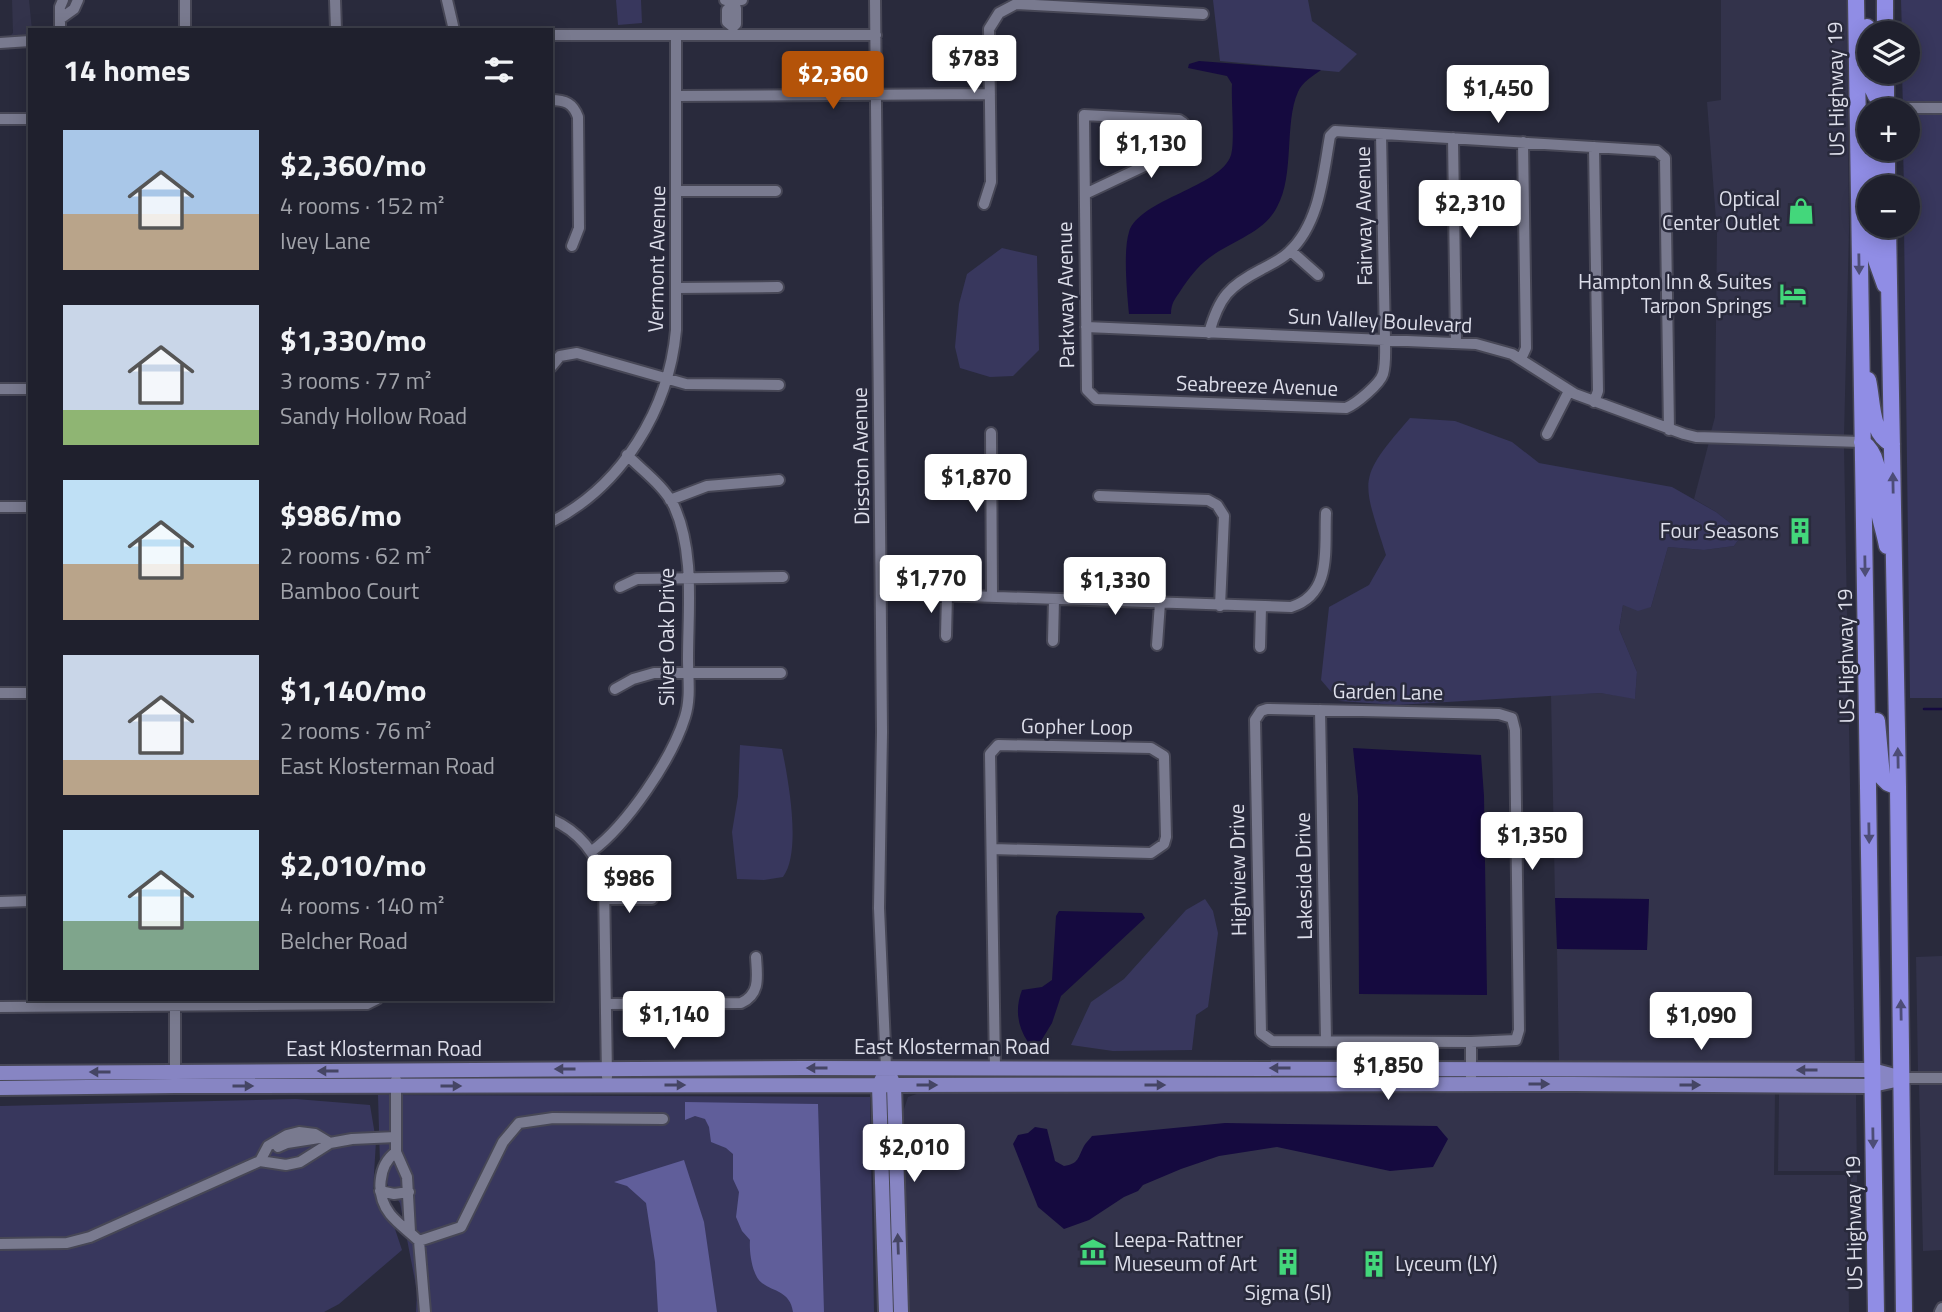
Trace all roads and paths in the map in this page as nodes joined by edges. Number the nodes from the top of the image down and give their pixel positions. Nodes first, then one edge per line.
1 (63, 0) edge
2 (78, 0) edge
3 (184, 0) edge
4 (335, 0) edge
5 (447, 0) edge
6 (875, 0) edge
7 (1856, 0) edge
8 (1863, 0) edge
9 (1885, 0) edge
10 (732, 2) edge
11 (1040, 2) edge
12 (1156, 5) edge
13 (1203, 14) dead end
14 (1885, 21) edge
15 (60, 25) edge
16 (185, 28) edge
17 (336, 28) edge
18 (454, 28) edge
19 (733, 31) junction
20 (553, 35) edge
21 (676, 35) junction
22 (876, 35) junction
23 (28, 41) edge
24 (0, 43) edge
25 (990, 94) junction
26 (876, 95) junction
27 (677, 96) junction
28 (1861, 98) edge
29 (1876, 98) edge
30 (553, 100) edge
31 (1920, 108) edge
32 (1942, 108) edge
33 (0, 119) edge
34 (28, 119) edge
35 (1381, 134) junction
36 (1453, 138) junction
37 (1523, 142) junction
38 (1594, 147) junction
39 (1863, 161) edge
40 (677, 191) junction
41 (776, 191) dead end
42 (1085, 194) junction
43 (984, 204) dead end
44 (1875, 238) edge
45 (1888, 238) edge
46 (572, 246) dead end
47 (1290, 251) junction
48 (1318, 275) dead end
49 (677, 288) junction
50 (778, 288) dead end
51 (1890, 301) junction
52 (1086, 327) junction
53 (1209, 333) junction
54 (1385, 340) junction
55 (1456, 343) junction
56 (1861, 350) junction
57 (1521, 359) junction
58 (553, 365) edge
59 (666, 380) junction
60 (779, 385) dead end
61 (0, 389) edge
62 (28, 389) edge
63 (1087, 390) joint
64 (1569, 391) junction
65 (1594, 402) junction
66 (1669, 430) junction
67 (991, 433) dead end
68 (1548, 434) dead end
69 (1862, 442) junction
70 (1892, 444) junction
71 (627, 455) junction
72 (779, 480) dead end
73 (1099, 496) dead end
74 (670, 500) junction
75 (0, 507) edge
76 (28, 507) edge
77 (1326, 513) dead end
78 (553, 521) edge
79 (1894, 575) junction
80 (783, 577) dead end
81 (688, 578) junction
82 (620, 587) dead end
83 (881, 593) junction
84 (947, 594) junction
85 (992, 595) junction
86 (1054, 599) junction
87 (1160, 603) junction
88 (1220, 606) junction
89 (1261, 607) junction
90 (946, 636) dead end
91 (1053, 641) dead end
92 (1157, 645) dead end
93 (1260, 647) dead end
94 (1868, 667) junction
95 (688, 673) junction
96 (781, 673) dead end
97 (615, 689) dead end
98 (0, 693) edge
99 (28, 693) edge
100 (1264, 710) joint
101 (1320, 710) junction
102 (1898, 787) junction
103 (553, 820) edge
104 (992, 849) junction
105 (592, 851) junction
106 (606, 899) junction
107 (652, 900) dead end
108 (28, 901) edge
109 (0, 902) edge
110 (756, 957) dead end
111 (277, 1002) edge
112 (372, 1002) edge
113 (175, 1003) edge
114 (607, 1004) junction
115 (0, 1007) edge
116 (1326, 1041) junction
117 (1471, 1042) junction
118 (886, 1068) junction
119 (995, 1068) junction
120 (1471, 1068) junction
121 (607, 1069) junction
122 (0, 1073) edge
123 (175, 1078) junction
124 (1872, 1078) junction
125 (1902, 1078) junction
126 (1942, 1078) edge
127 (396, 1079) junction
128 (1471, 1084) junction
129 (607, 1085) junction
130 (887, 1085) junction
131 (0, 1088) edge
132 (663, 1119) dead end
133 (396, 1137) junction
134 (287, 1139) junction
135 (324, 1140) junction
136 (396, 1152) junction
137 (263, 1157) junction
138 (294, 1163) junction
139 (380, 1191) junction
140 (409, 1192) junction
141 (410, 1232) junction
142 (419, 1241) junction
143 (0, 1244) edge
144 (425, 1312) edge
145 (886, 1312) edge
146 (901, 1312) edge
147 (1876, 1312) edge
148 (1904, 1312) edge

1 - 15 street
2 - 15 street
3 - 16 street
4 - 17 street
5 - 18 street
6 - 22 street, Disston Avenue
7 - 28 highway, US Highway 19
8 - 29 highway
9 - 14 highway
10 - 19 street
11 - 12 street
11 - 25 street
12 - 13 street
19 - 21 street
19 - 22 street
20 - 21 street
21 - 27 street, Vermont Avenue
22 - 26 street, Disston Avenue
23 - 24 street
25 - 26 street
25 - 43 street
26 - 27 street
26 - 83 street, Disston Avenue
27 - 40 street, Vermont Avenue
30 - 46 street
31 - 32 street
33 - 34 street
35 - 36 street
35 - 47 street
35 - 54 street, Fairway Avenue
36 - 37 street
36 - 55 street
37 - 38 street
37 - 57 street
38 - 65 street
38 - 66 street
39 -> 56 highway, US Highway 19
40 - 41 street
40 - 49 street, Vermont Avenue
42 - 42 street, Parkway Avenue
42 - 52 street, Parkway Avenue
44 - 51 highway
45 - 51 highway
47 - 48 street
47 - 53 street
49 - 50 street
49 - 59 street, Vermont Avenue
51 - 70 highway
52 - 53 street, Sun Valley Boulevard
52 - 63 street, Parkway Avenue
53 - 54 street, Sun Valley Boulevard
54 - 55 street, Sun Valley Boulevard
54 - 63 street, Seabreeze Avenue
55 - 57 street, Sun Valley Boulevard
56 - 69 highway, US Highway 19
56 - 70 highway
57 - 64 street, Sun Valley Boulevard
58 - 59 street
59 - 60 street
59 - 71 street, Vermont Avenue
61 - 62 street
64 - 65 street, Sun Valley Boulevard
64 - 68 street
65 - 66 street, Sun Valley Boulevard
66 - 69 street, Sun Valley Boulevard
67 - 85 street
69 - 79 highway
69 -> 94 highway, US Highway 19
79 -> 70 highway
71 - 74 street, Silver Oak Drive
71 - 78 street, Vermont Avenue
72 - 74 street
73 - 88 street
74 - 81 street, Silver Oak Drive
75 - 76 street
77 - 89 street
102 -> 79 highway
80 - 81 street
81 - 82 street
81 - 95 street, Silver Oak Drive
83 - 84 street
83 - 118 street, Disston Avenue
84 - 85 street
84 - 90 street
85 - 86 street
86 - 87 street
86 - 91 street
87 - 88 street
87 - 92 street
88 - 89 street
89 - 93 street
94 - 102 highway
94 -> 124 highway, US Highway 19
95 - 96 street
95 - 97 street
95 - 105 street, Silver Oak Drive
98 - 99 street
100 - 101 street, Garden Lane
100 - 116 street, Highview Drive
101 - 116 street, Lakeside Drive
101 - 117 street, Garden Lane
125 -> 102 highway
103 - 105 street
104 - 104 street, Gopher Loop
104 - 119 street, Gopher Loop
105 - 106 street
106 - 107 street
106 - 114 street
108 - 109 street
110 - 114 street
111 - 112 street
111 - 113 street
113 - 115 street
113 - 123 street
114 - 121 street
116 - 117 street
117 - 120 street
118 - 119 main road, East Klosterman Road
118 -> 121 main road, East Klosterman Road
118 - 130 main road
120 -> 119 main road, East Klosterman Road
124 -> 120 main road, East Klosterman Road
120 - 128 street
121 -> 127 main road, East Klosterman Road
121 - 129 street
123 -> 122 main road, East Klosterman Road
123 - 127 main road, East Klosterman Road
123 - 131 main road, East Klosterman Road
124 - 125 main road, East Klosterman Road
128 -> 124 main road, East Klosterman Road
124 -> 147 highway, US Highway 19
125 - 126 street, East Klosterman Road
125 - 148 highway
127 -> 129 main road, East Klosterman Road
127 - 133 street
130 -> 128 main road, East Klosterman Road
129 -> 130 main road, East Klosterman Road
130 - 145 main road
146 -> 130 main road
132 - 142 street
133 - 135 street
133 - 136 street
134 - 135 street
134 - 137 street
134 - 138 street
135 - 138 street
136 - 139 street
136 - 140 street
137 - 138 street
137 - 143 street
139 - 140 street
139 - 141 street
140 - 141 street
141 - 142 street
142 - 144 street

